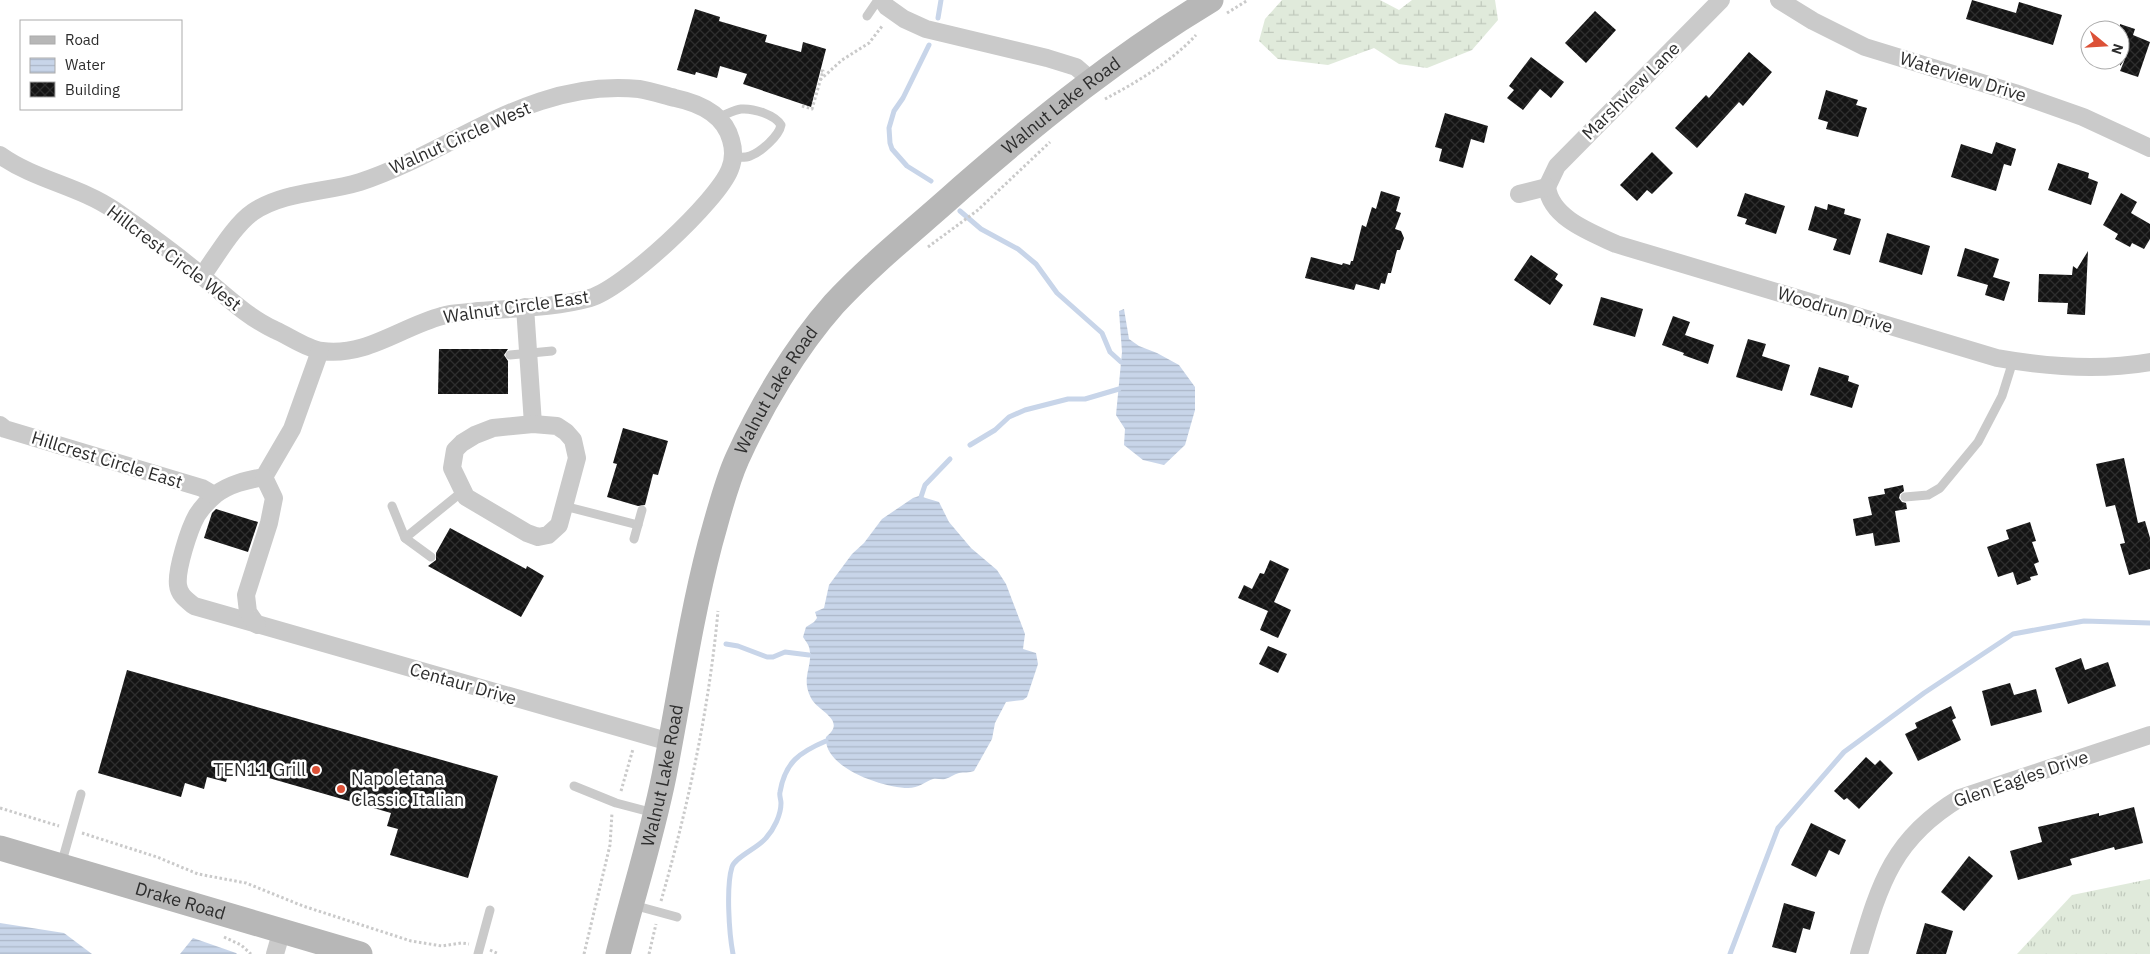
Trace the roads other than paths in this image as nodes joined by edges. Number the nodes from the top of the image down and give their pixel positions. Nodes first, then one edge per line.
1 (1721, 0) edge
2 (1779, 0) edge
3 (884, 3) edge
4 (1218, 7) edge
5 (867, 16) dead end
6 (1097, 90) junction
7 (718, 117) junction
8 (2150, 148) edge
9 (0, 155) edge
10 (732, 165) junction
11 (1547, 187) junction
12 (1520, 194) dead end
13 (202, 276) junction
14 (525, 307) junction
15 (320, 351) junction
16 (552, 351) dead end
17 (528, 353) junction
18 (510, 355) dead end
19 (2014, 361) junction
20 (2150, 362) edge
21 (533, 424) junction
22 (0, 425) edge
23 (264, 476) junction
24 (463, 491) junction
25 (214, 495) junction
26 (1906, 497) dead end
27 (392, 506) dead end
28 (564, 506) junction
29 (642, 510) dead end
30 (638, 525) junction
31 (406, 538) junction
32 (634, 539) dead end
33 (431, 557) dead end
34 (257, 625) junction
35 (2150, 735) edge
36 (670, 742) junction
37 (574, 786) dead end
38 (81, 794) dead end
39 (656, 813) junction
40 (0, 848) edge
41 (60, 865) junction
42 (631, 904) junction
43 (490, 910) dead end
44 (677, 917) dead end
45 (282, 930) junction
46 (479, 951) edge
47 (275, 954) edge
48 (360, 954) edge
49 (618, 954) edge
50 (1859, 954) edge

1 - 11 street, Marshview Lane
2 - 8 street, Waterview Drive
3 - 5 lane
3 - 6 street
4 - 6 street, Walnut Lake Road
6 - 36 street, Walnut Lake Road
7 - 10 street, Walnut Circle West
7 - 10 lane
7 - 13 street, Walnut Circle West
9 - 13 street, Hillcrest Circle West
10 - 14 street, Walnut Circle East
11 - 12 street
11 - 19 street, Woodrun Drive
13 - 15 street, Hillcrest Circle West
14 - 15 street, Walnut Circle East
14 - 17 street
15 - 23 street
16 - 17 lane
17 - 18 lane
17 - 21 street
19 - 20 street, Woodrun Drive
19 - 26 lane
21 - 24 street
21 - 28 street
22 - 25 street, Hillcrest Circle East
23 - 25 street
23 - 34 street
24 - 28 street
24 - 31 lane
25 - 34 street, Centaur Drive
27 - 31 lane
28 - 30 lane
29 - 30 lane
30 - 32 lane
31 - 33 lane
34 - 36 street, Centaur Drive
35 - 50 street, Glen Eagles Drive
36 - 39 street, Walnut Lake Road
37 - 39 lane
38 - 41 lane
39 - 42 street, Walnut Lake Road
40 - 41 street, Drake Road
41 - 45 street, Drake Road
42 - 44 lane
42 - 49 street, Walnut Lake Road
43 - 46 lane
45 - 47 street
45 - 48 street, Drake Road

